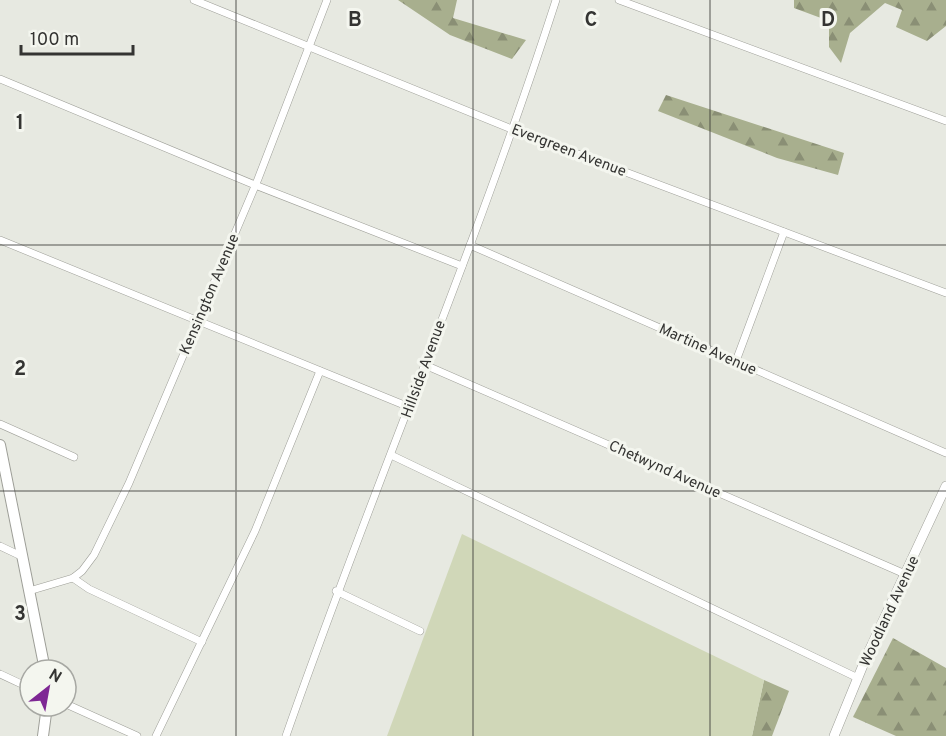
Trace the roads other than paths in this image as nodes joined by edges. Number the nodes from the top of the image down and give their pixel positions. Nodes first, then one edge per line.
1 (194, 0) edge
2 (327, 0) edge
3 (556, 0) edge
4 (619, 0) edge
5 (309, 46) junction
6 (0, 79) edge
7 (946, 121) edge
8 (514, 129) junction
9 (255, 185) junction
10 (784, 232) junction
11 (0, 240) edge
12 (470, 245) junction
13 (462, 266) junction
14 (946, 293) edge
15 (197, 322) junction
16 (736, 361) junction
17 (425, 365) junction
18 (320, 371) junction
19 (409, 407) junction
20 (0, 424) edge
21 (0, 445) edge
22 (946, 453) edge
23 (392, 455) junction
24 (74, 457) dead end
25 (946, 486) edge
26 (0, 546) edge
27 (21, 556) junction
28 (905, 574) junction
29 (73, 578) junction
30 (29, 591) junction
31 (336, 591) junction
32 (420, 631) dead end
33 (202, 642) junction
34 (43, 658) edge
35 (0, 674) edge
36 (858, 678) junction
37 (18, 682) edge
38 (78, 710) edge
39 (45, 718) edge
40 (43, 736) edge
41 (137, 736) edge
42 (156, 736) edge
43 (285, 736) edge
44 (834, 736) edge

1 - 5 street, Evergreen Avenue
2 - 5 street, Kensington Avenue
3 - 8 street, Hillside Avenue
4 - 7 street
5 - 8 street, Evergreen Avenue
5 - 9 street, Kensington Avenue
6 - 9 street
8 - 10 street, Evergreen Avenue
8 - 12 street, Hillside Avenue
9 - 13 street
9 - 15 street, Kensington Avenue
10 - 14 street, Evergreen Avenue
10 - 16 street
11 - 15 street
12 - 13 street, Hillside Avenue
12 - 16 street, Martine Avenue
13 - 17 street, Hillside Avenue
15 - 18 street
15 - 29 street, Kensington Avenue
16 - 22 street, Martine Avenue
17 - 19 street, Hillside Avenue
17 - 28 street, Chetwynd Avenue
18 - 19 street
18 - 33 street
19 - 23 street, Hillside Avenue
20 - 24 street
21 - 27 main road
23 - 31 street, Hillside Avenue
23 - 36 street
25 - 28 street, Woodland Avenue
26 - 27 street
27 - 30 main road
28 - 36 street, Woodland Avenue
29 - 30 street
29 - 33 street
30 - 34 main road
31 - 32 street
31 - 43 street, Hillside Avenue
33 - 42 street
35 - 37 street
36 - 44 street, Woodland Avenue
38 - 41 street
39 - 40 main road

